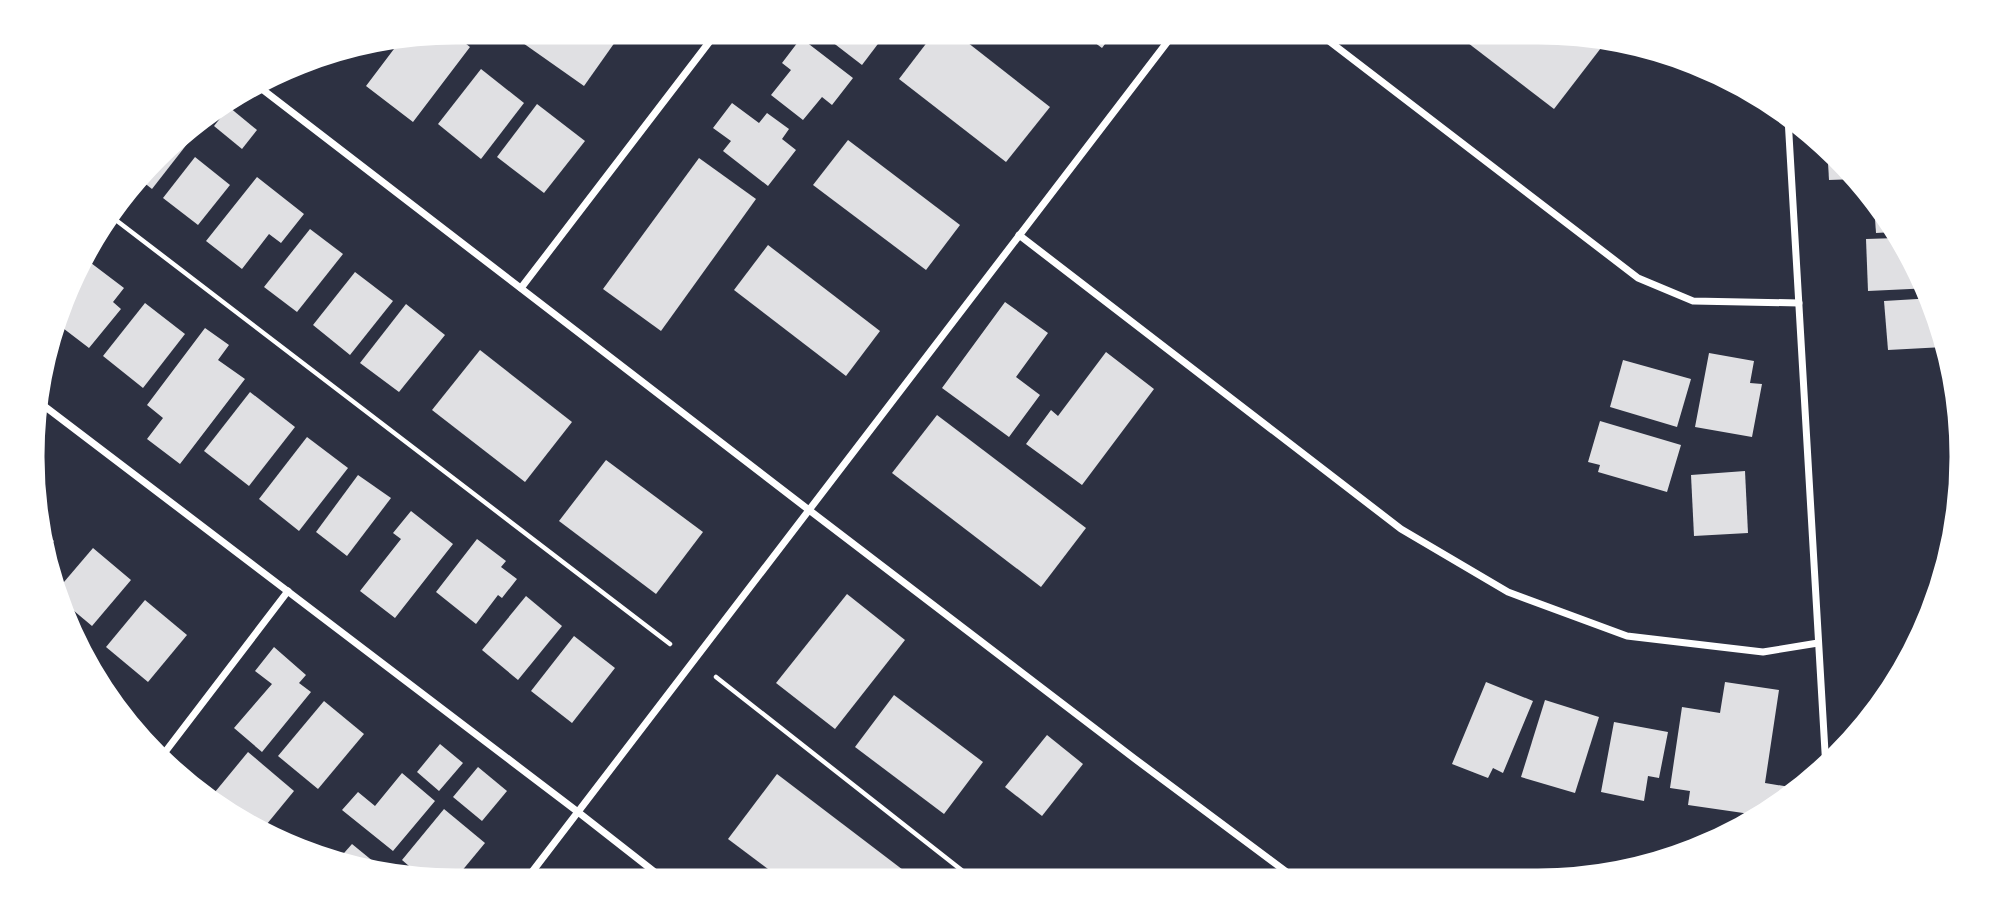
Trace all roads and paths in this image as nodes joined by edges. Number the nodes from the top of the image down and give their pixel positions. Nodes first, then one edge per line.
1 (711, 40) edge
2 (1169, 40) edge
3 (1328, 40) edge
4 (261, 89) edge
5 (1788, 124) edge
6 (114, 219) edge
7 (1019, 235) junction
8 (521, 288) junction
9 (1799, 303) junction
10 (44, 406) edge
11 (809, 510) junction
12 (288, 591) junction
13 (1818, 643) junction
14 (674, 646) dead end
15 (714, 675) dead end
16 (164, 753) edge
17 (1825, 757) edge
18 (578, 812) junction
19 (532, 873) edge
20 (656, 873) edge
21 (965, 873) edge
22 (1288, 873) edge

1 - 8 street
2 - 7 street
3 - 9 street
4 - 8 street
5 - 9 street
6 - 14 path
7 - 11 street
7 - 13 street
8 - 11 street
9 - 13 street
10 - 12 street
11 - 18 street
11 - 22 street
12 - 16 street
12 - 18 street
13 - 17 street
15 - 21 path
18 - 19 street
18 - 20 street

